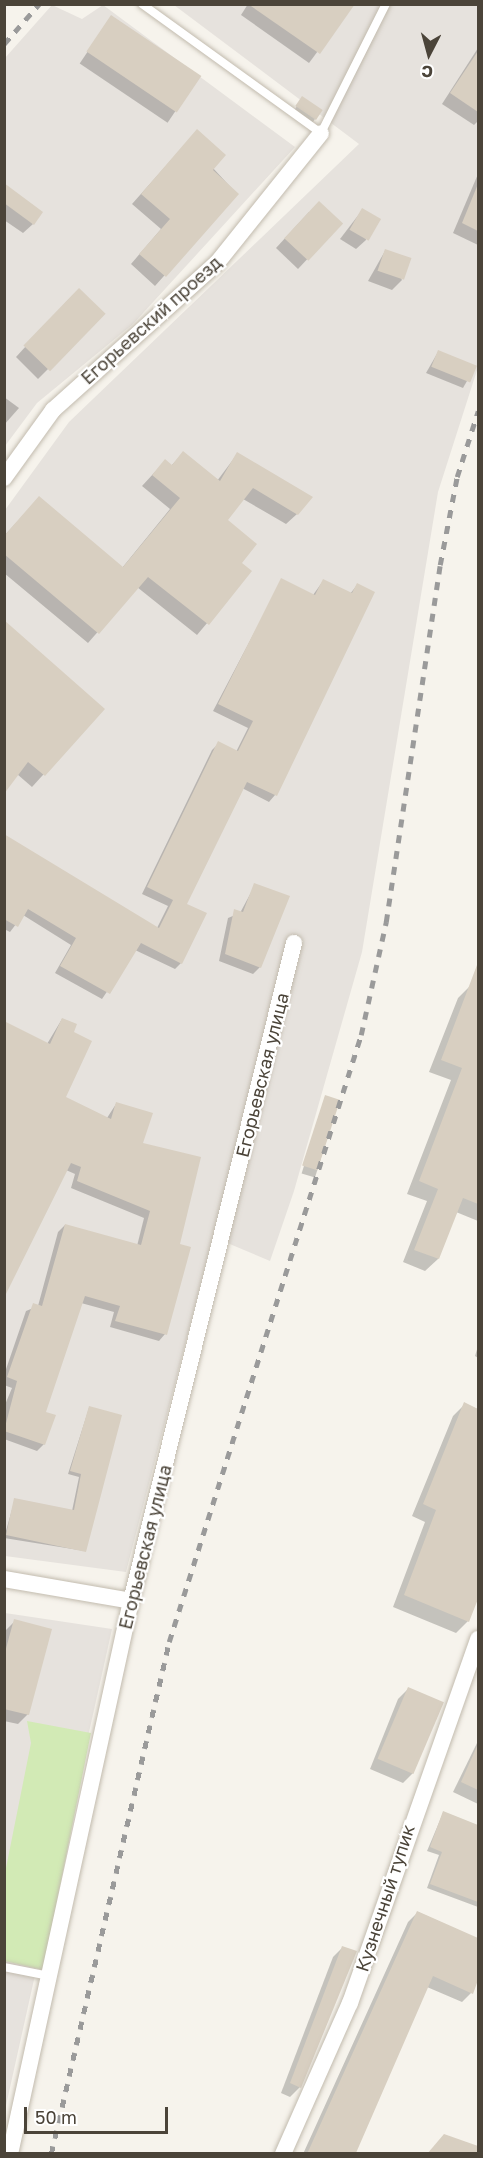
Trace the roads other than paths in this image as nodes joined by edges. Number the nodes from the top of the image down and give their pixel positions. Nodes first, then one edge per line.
1 (142, 4) edge
2 (386, 4) edge
3 (321, 133) junction
4 (4, 478) edge
5 (294, 943) dead end
6 (4, 1579) edge
7 (131, 1601) junction
8 (478, 1639) edge
9 (4, 1967) edge
10 (49, 1976) junction
11 (10, 2154) edge
12 (283, 2154) edge

1 - 3 lane
2 - 3 lane
3 - 4 street, Егорьевский проезд
5 - 7 street, Егорьевская улица
6 - 7 street
7 - 10 street, Егорьевская улица
8 - 12 street, Кузнечный тупик
9 - 10 lane
10 - 11 street, Егорьевская улица

